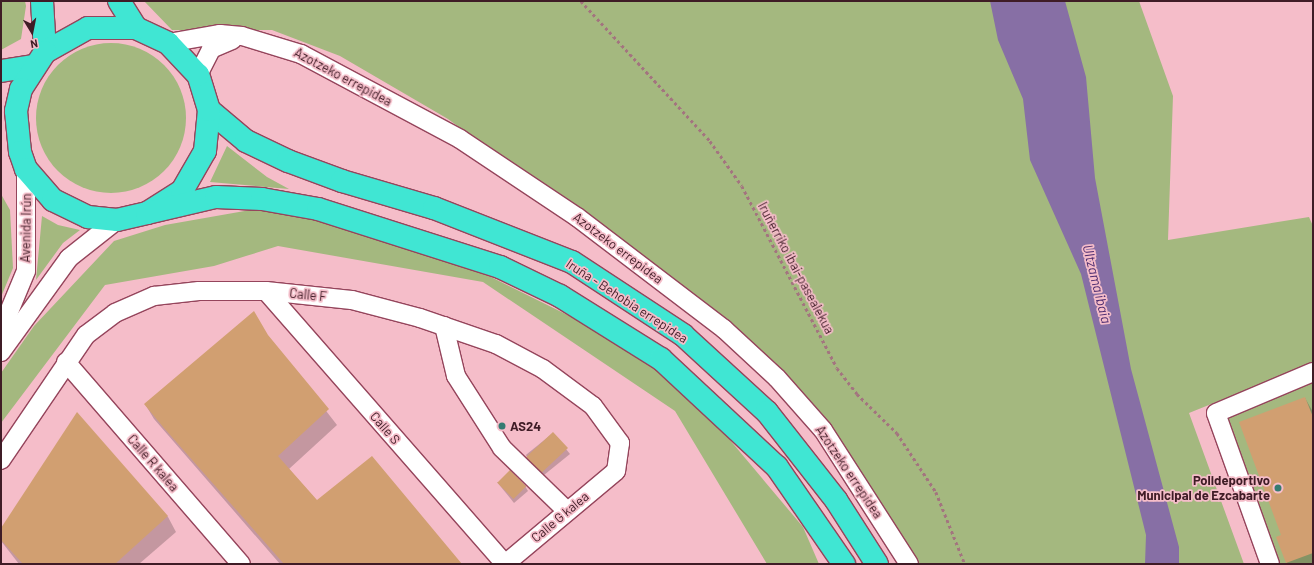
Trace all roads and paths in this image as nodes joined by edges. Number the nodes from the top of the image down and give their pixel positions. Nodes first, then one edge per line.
1 (42, 1) edge
2 (119, 1) edge
3 (581, 1) edge
4 (136, 28) junction
5 (242, 36) junction
6 (168, 43) junction
7 (39, 59) junction
8 (1, 71) edge
9 (198, 75) junction
10 (209, 110) junction
11 (16, 154) edge
12 (148, 213) junction
13 (117, 220) junction
14 (266, 291) junction
15 (444, 326) junction
16 (18, 328) junction
17 (1, 331) edge
18 (1, 352) edge
19 (1, 361) edge
20 (66, 362) junction
21 (1313, 372) edge
22 (1, 460) edge
23 (616, 471) joint
24 (566, 510) junction
25 (241, 564) edge
26 (505, 564) edge
27 (844, 564) edge
28 (877, 564) edge
29 (909, 564) edge
30 (965, 564) edge
31 (1270, 564) edge

1 - 7 highway
2 - 4 highway
3 - 30 path, Iruñerriko ibai-pasealekua
4 - 6 highway
4 - 7 highway
5 - 6 street, Azotzeko errepidea
5 - 9 street
5 - 29 street, Azotzeko errepidea
6 - 9 highway
7 - 8 highway
7 - 11 highway
9 - 10 highway
10 - 12 highway
10 - 28 highway, Iruña - Behobia errepidea
11 - 13 highway
11 - 17 street, Avenida Irún
12 - 13 highway
12 - 27 highway
13 - 16 street
14 - 15 street, Calle F
14 - 20 street, Calle F
14 - 26 street, Calle S
15 - 23 street, Calle F
15 - 24 street
16 - 18 street
16 - 19 street
20 - 22 street, Calle F
20 - 25 street, Calle R kalea
21 - 31 street
23 - 24 street, Calle G kalea
24 - 26 street, Calle G kalea

